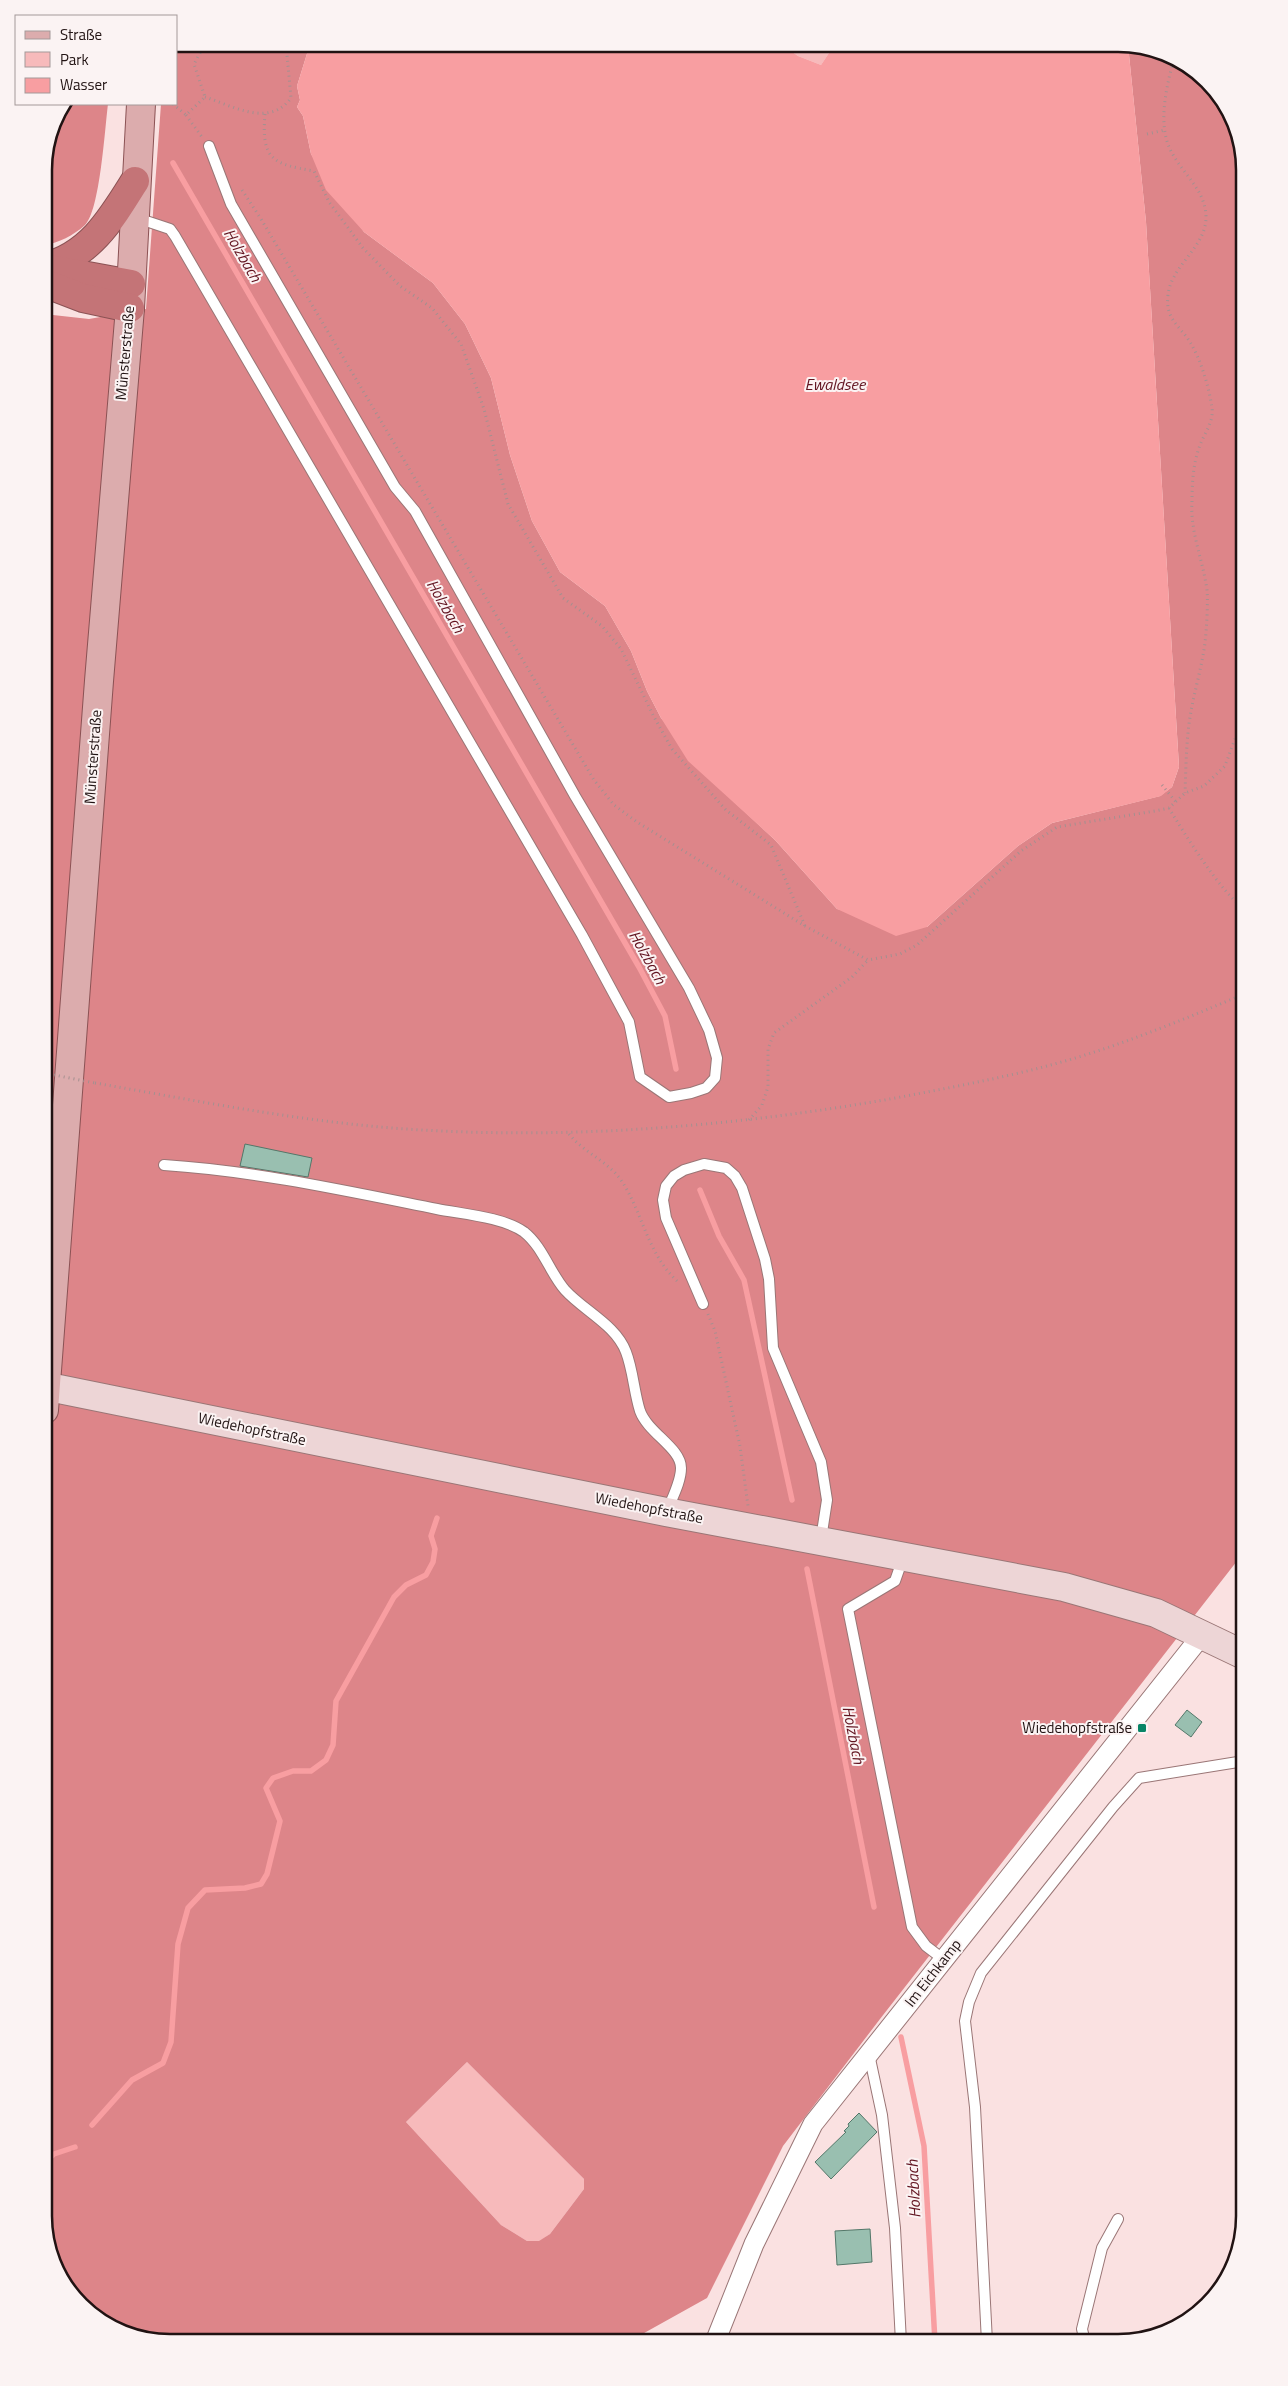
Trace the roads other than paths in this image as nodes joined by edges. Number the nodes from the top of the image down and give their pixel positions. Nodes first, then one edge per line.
1 (140, 105) edge
2 (209, 146) road end
3 (135, 181) junction
4 (134, 217) junction
5 (53, 264) edge
6 (53, 271) edge
7 (53, 286) edge
8 (130, 296) junction
9 (164, 1165) dead end
10 (52, 1283) edge
11 (703, 1304) road end
12 (52, 1396) edge
13 (666, 1512) junction
14 (820, 1542) junction
15 (903, 1557) junction
16 (1202, 1635) junction
17 (1236, 1651) edge
18 (1236, 1762) edge
19 (943, 1959) junction
20 (869, 2054) junction
21 (1118, 2220) dead end
22 (718, 2334) edge
23 (900, 2334) edge
24 (986, 2334) edge
25 (1083, 2334) edge

1 - 3 main road, Münsterstraße
2 - 4 lane
3 - 4 main road, Münsterstraße
3 - 5 highway
4 - 8 main road, Münsterstraße
6 - 8 highway
7 - 8 highway
8 - 10 main road, Münsterstraße
9 - 13 lane
11 - 14 lane
12 - 13 main road, Wiedehopfstraße
13 - 14 main road, Wiedehopfstraße
14 - 15 main road, Wiedehopfstraße
15 - 16 main road, Wiedehopfstraße
15 - 19 lane
16 - 17 main road, Wiedehopfstraße
16 - 19 street, Im Eichkamp
18 - 24 lane
19 - 20 street, Im Eichkamp
20 - 22 street, Im Eichkamp
20 - 23 lane
21 - 25 lane

